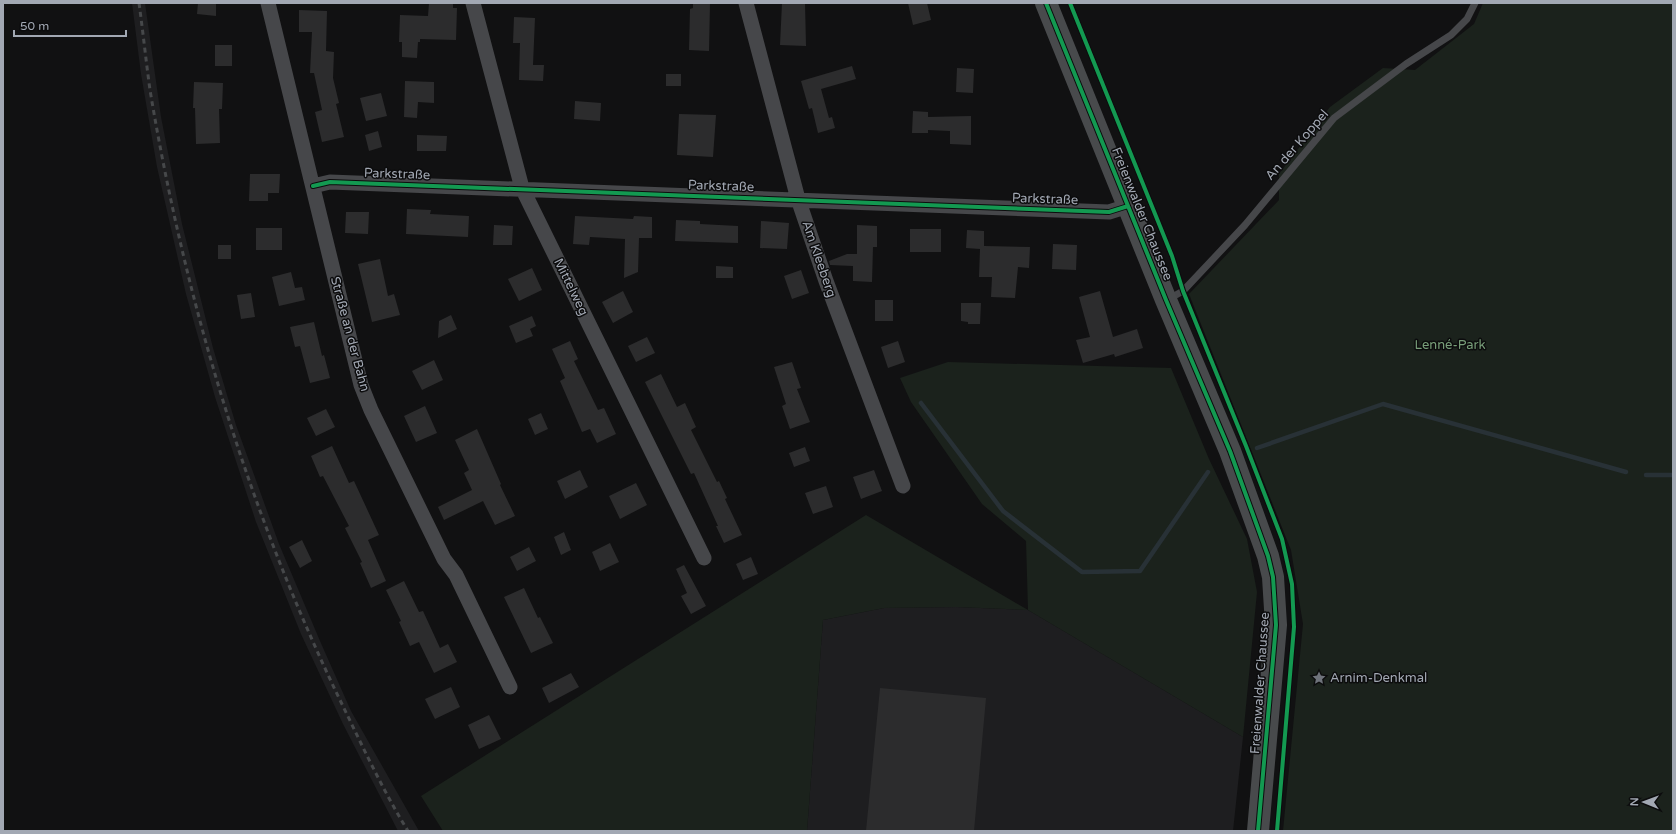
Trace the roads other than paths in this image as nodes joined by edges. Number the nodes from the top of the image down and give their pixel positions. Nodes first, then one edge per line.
1 (268, 3) edge
2 (473, 3) edge
3 (746, 3) edge
4 (1046, 3) edge
5 (1475, 3) edge
6 (313, 186) junction
7 (522, 188) junction
8 (798, 199) junction
9 (1128, 206) junction
10 (1166, 300) junction
11 (903, 486) dead end
12 (704, 558) dead end
13 (510, 687) dead end
14 (1258, 831) edge

1 - 6 street, Straße an der Bahn
2 - 7 street, Mittelweg
3 - 8 street, Am Kleeberg
4 - 9 main road, Freienwalder Chaussee
5 - 10 lane, An der Koppel
6 - 7 street, Parkstraße
6 - 13 street, Straße an der Bahn
7 - 8 street, Parkstraße
7 - 12 street, Mittelweg
8 - 9 street, Parkstraße
8 - 11 street, Am Kleeberg
9 - 10 main road, Freienwalder Chaussee
10 - 14 main road, Freienwalder Chaussee

